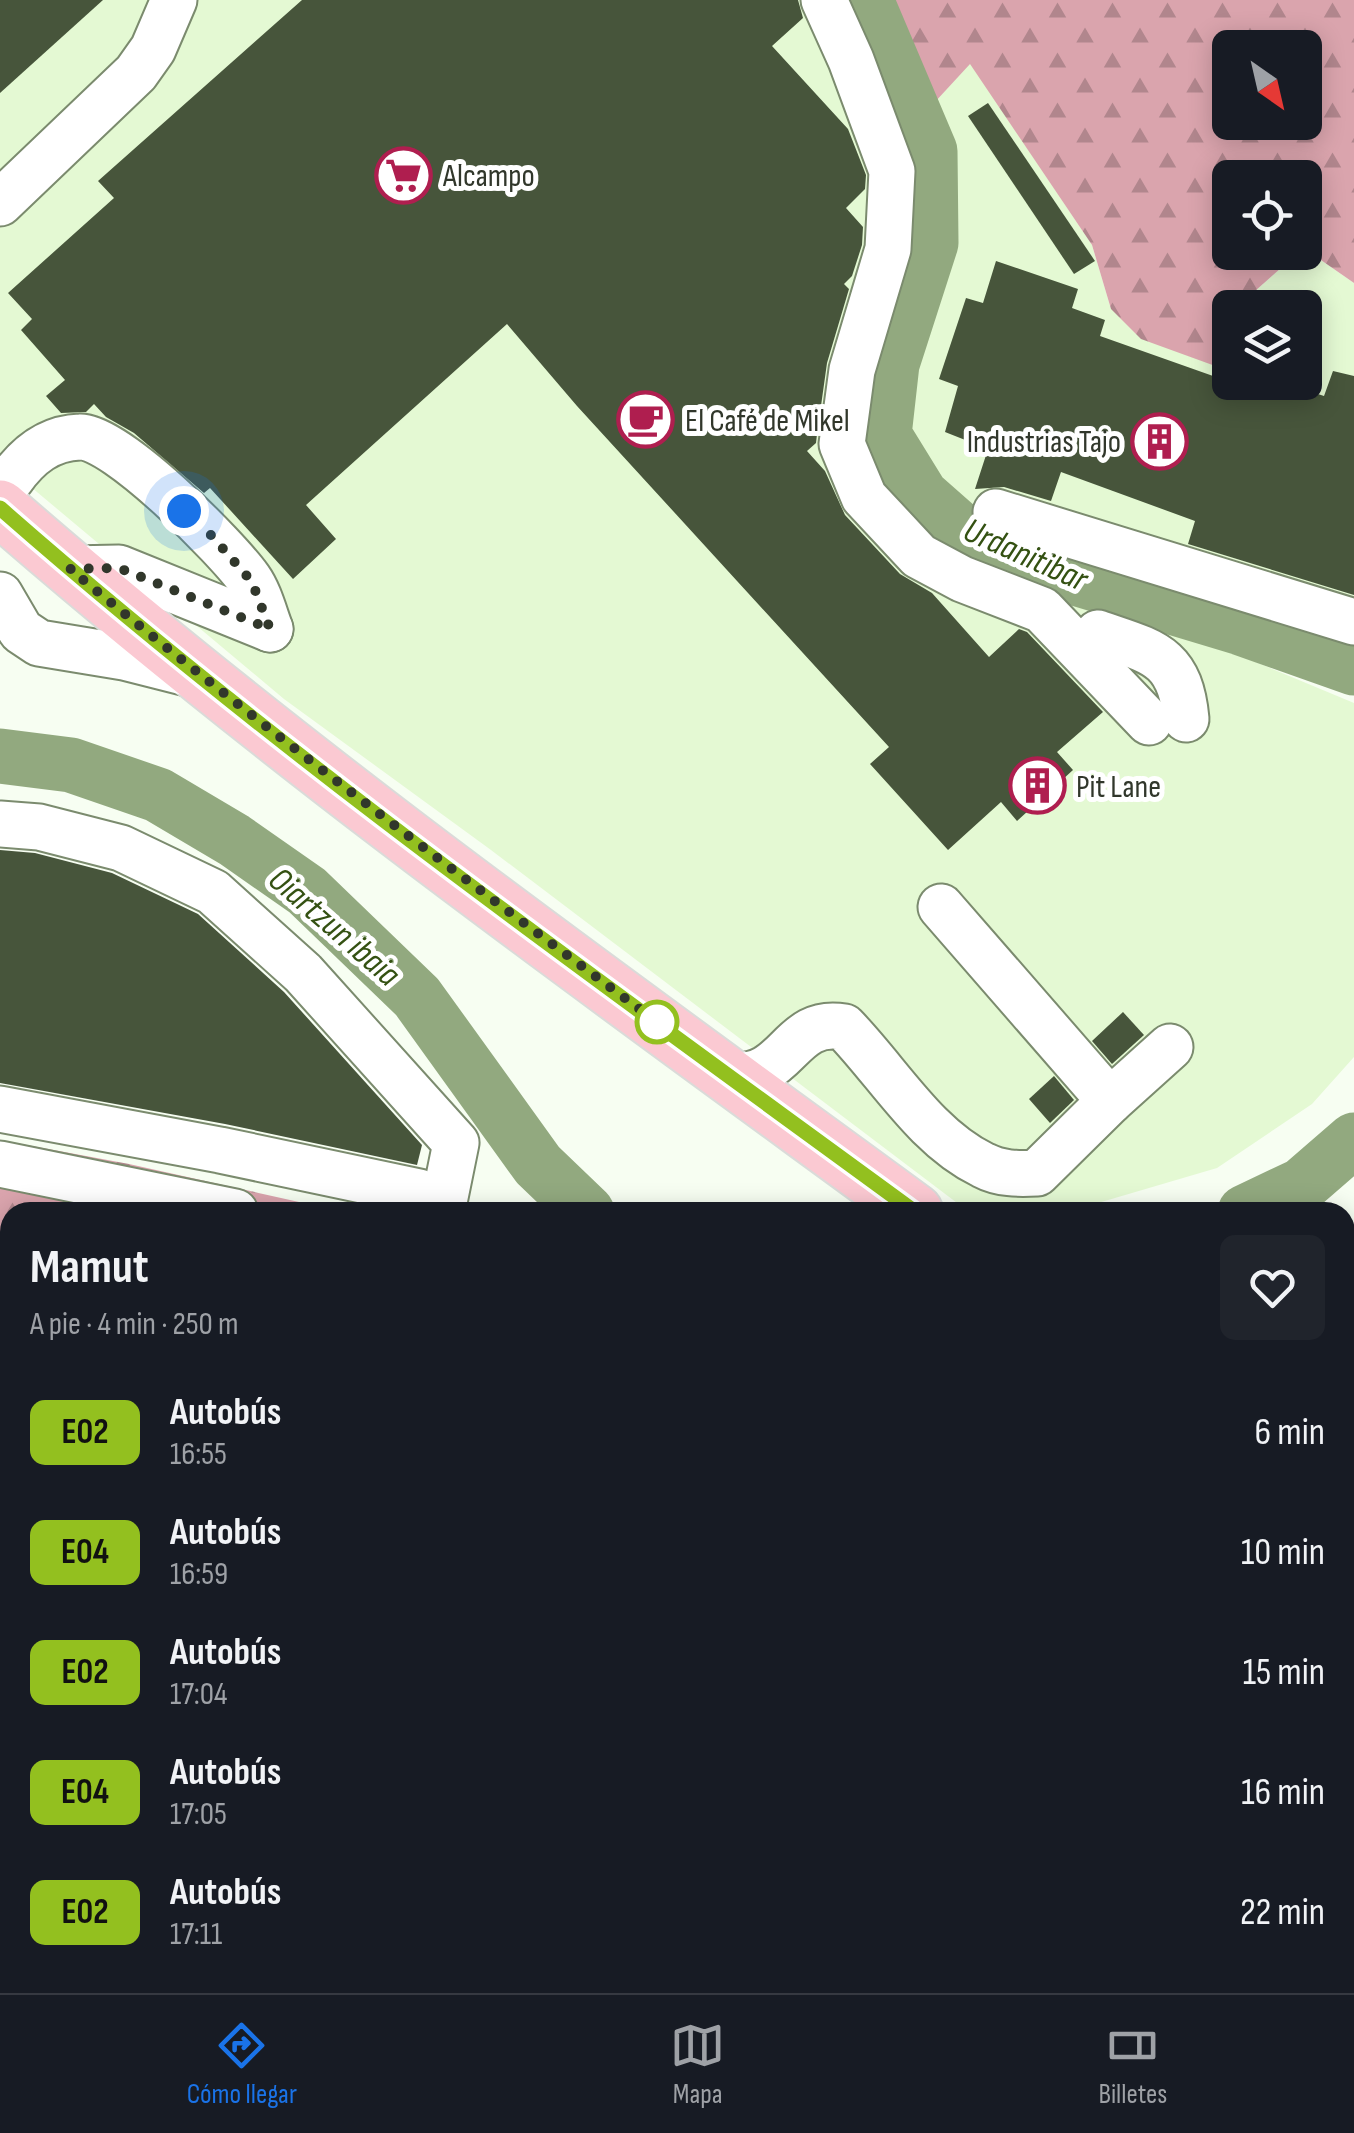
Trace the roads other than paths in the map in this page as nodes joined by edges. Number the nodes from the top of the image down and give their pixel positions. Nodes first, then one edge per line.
1 (174, 0) edge
2 (824, 0) edge
3 (0, 203) edge
4 (5, 494) edge
5 (996, 512) dead end
6 (70, 569) junction
7 (1354, 622) edge
8 (7, 623) edge
9 (1098, 632) dead end
10 (200, 677) junction
11 (0, 824) edge
12 (941, 907) dead end
13 (1170, 1047) dead end
14 (769, 1057) junction
15 (1110, 1101) junction
16 (0, 1109) edge
17 (0, 1164) edge
18 (899, 1201) edge
19 (186, 1202) edge
20 (434, 1202) edge
21 (444, 1202) edge

1 - 3 street
2 - 9 street
4 - 6 main road
4 - 6 street
5 - 7 street
6 - 10 main road
8 - 10 street
10 - 14 main road
11 - 21 street
12 - 15 street
13 - 15 street
14 - 15 street
14 - 18 main road
16 - 20 street
17 - 19 street

